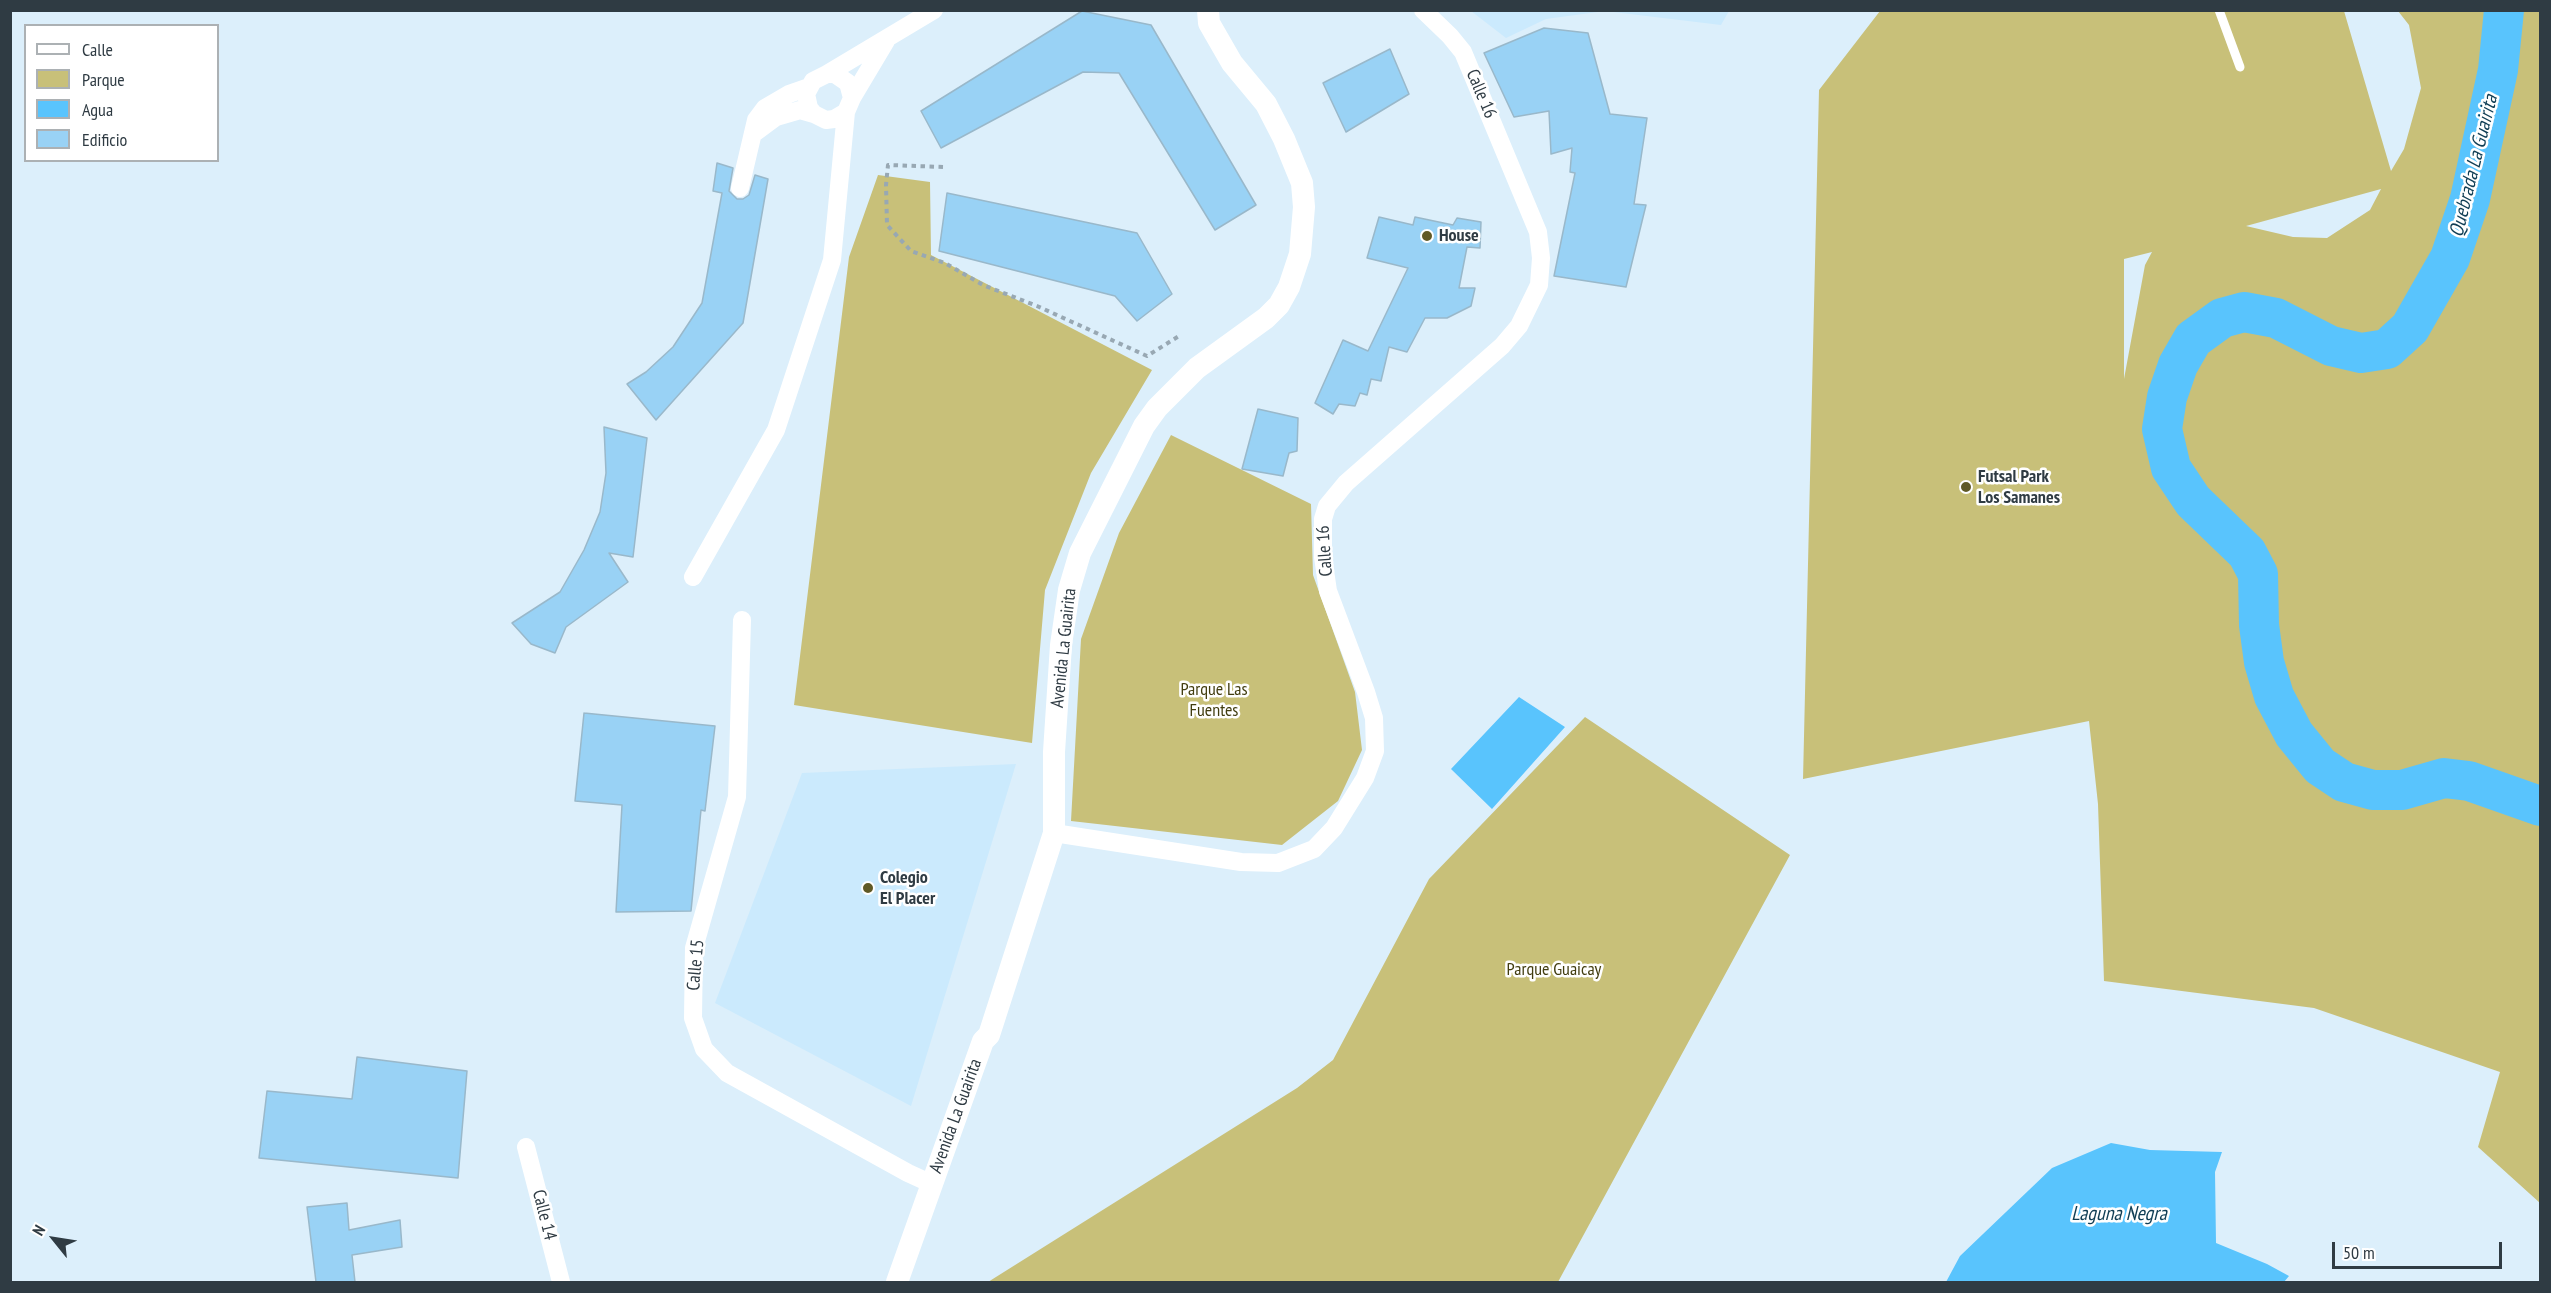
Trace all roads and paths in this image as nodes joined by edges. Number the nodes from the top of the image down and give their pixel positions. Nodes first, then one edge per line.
1 (934, 10) edge
2 (1423, 10) edge
3 (2219, 10) edge
4 (1203, 15) edge
5 (888, 38) junction
6 (2240, 67) dead end
7 (827, 74) junction
8 (808, 87) junction
9 (849, 105) junction
10 (814, 114) junction
11 (753, 134) junction
12 (943, 167) dead end
13 (740, 188) dead end
14 (1179, 336) dead end
15 (693, 577) dead end
16 (742, 620) dead end
17 (1054, 833) junction
18 (526, 1147) dead end
19 (932, 1184) junction
20 (561, 1282) edge
21 (897, 1282) edge

1 - 5 street
2 - 17 street, Calle 16
3 - 6 lane
4 - 17 street, Avenida La Guairita
5 - 7 street
5 - 9 street
7 - 8 street
7 - 9 street
8 - 10 street
8 - 11 street
9 - 10 street
9 - 15 street
10 - 11 street
11 - 13 street
12 - 14 path
16 - 19 street, Calle 15
17 - 19 street, Avenida La Guairita
18 - 20 street, Calle 14
19 - 21 street, Avenida La Guairita

